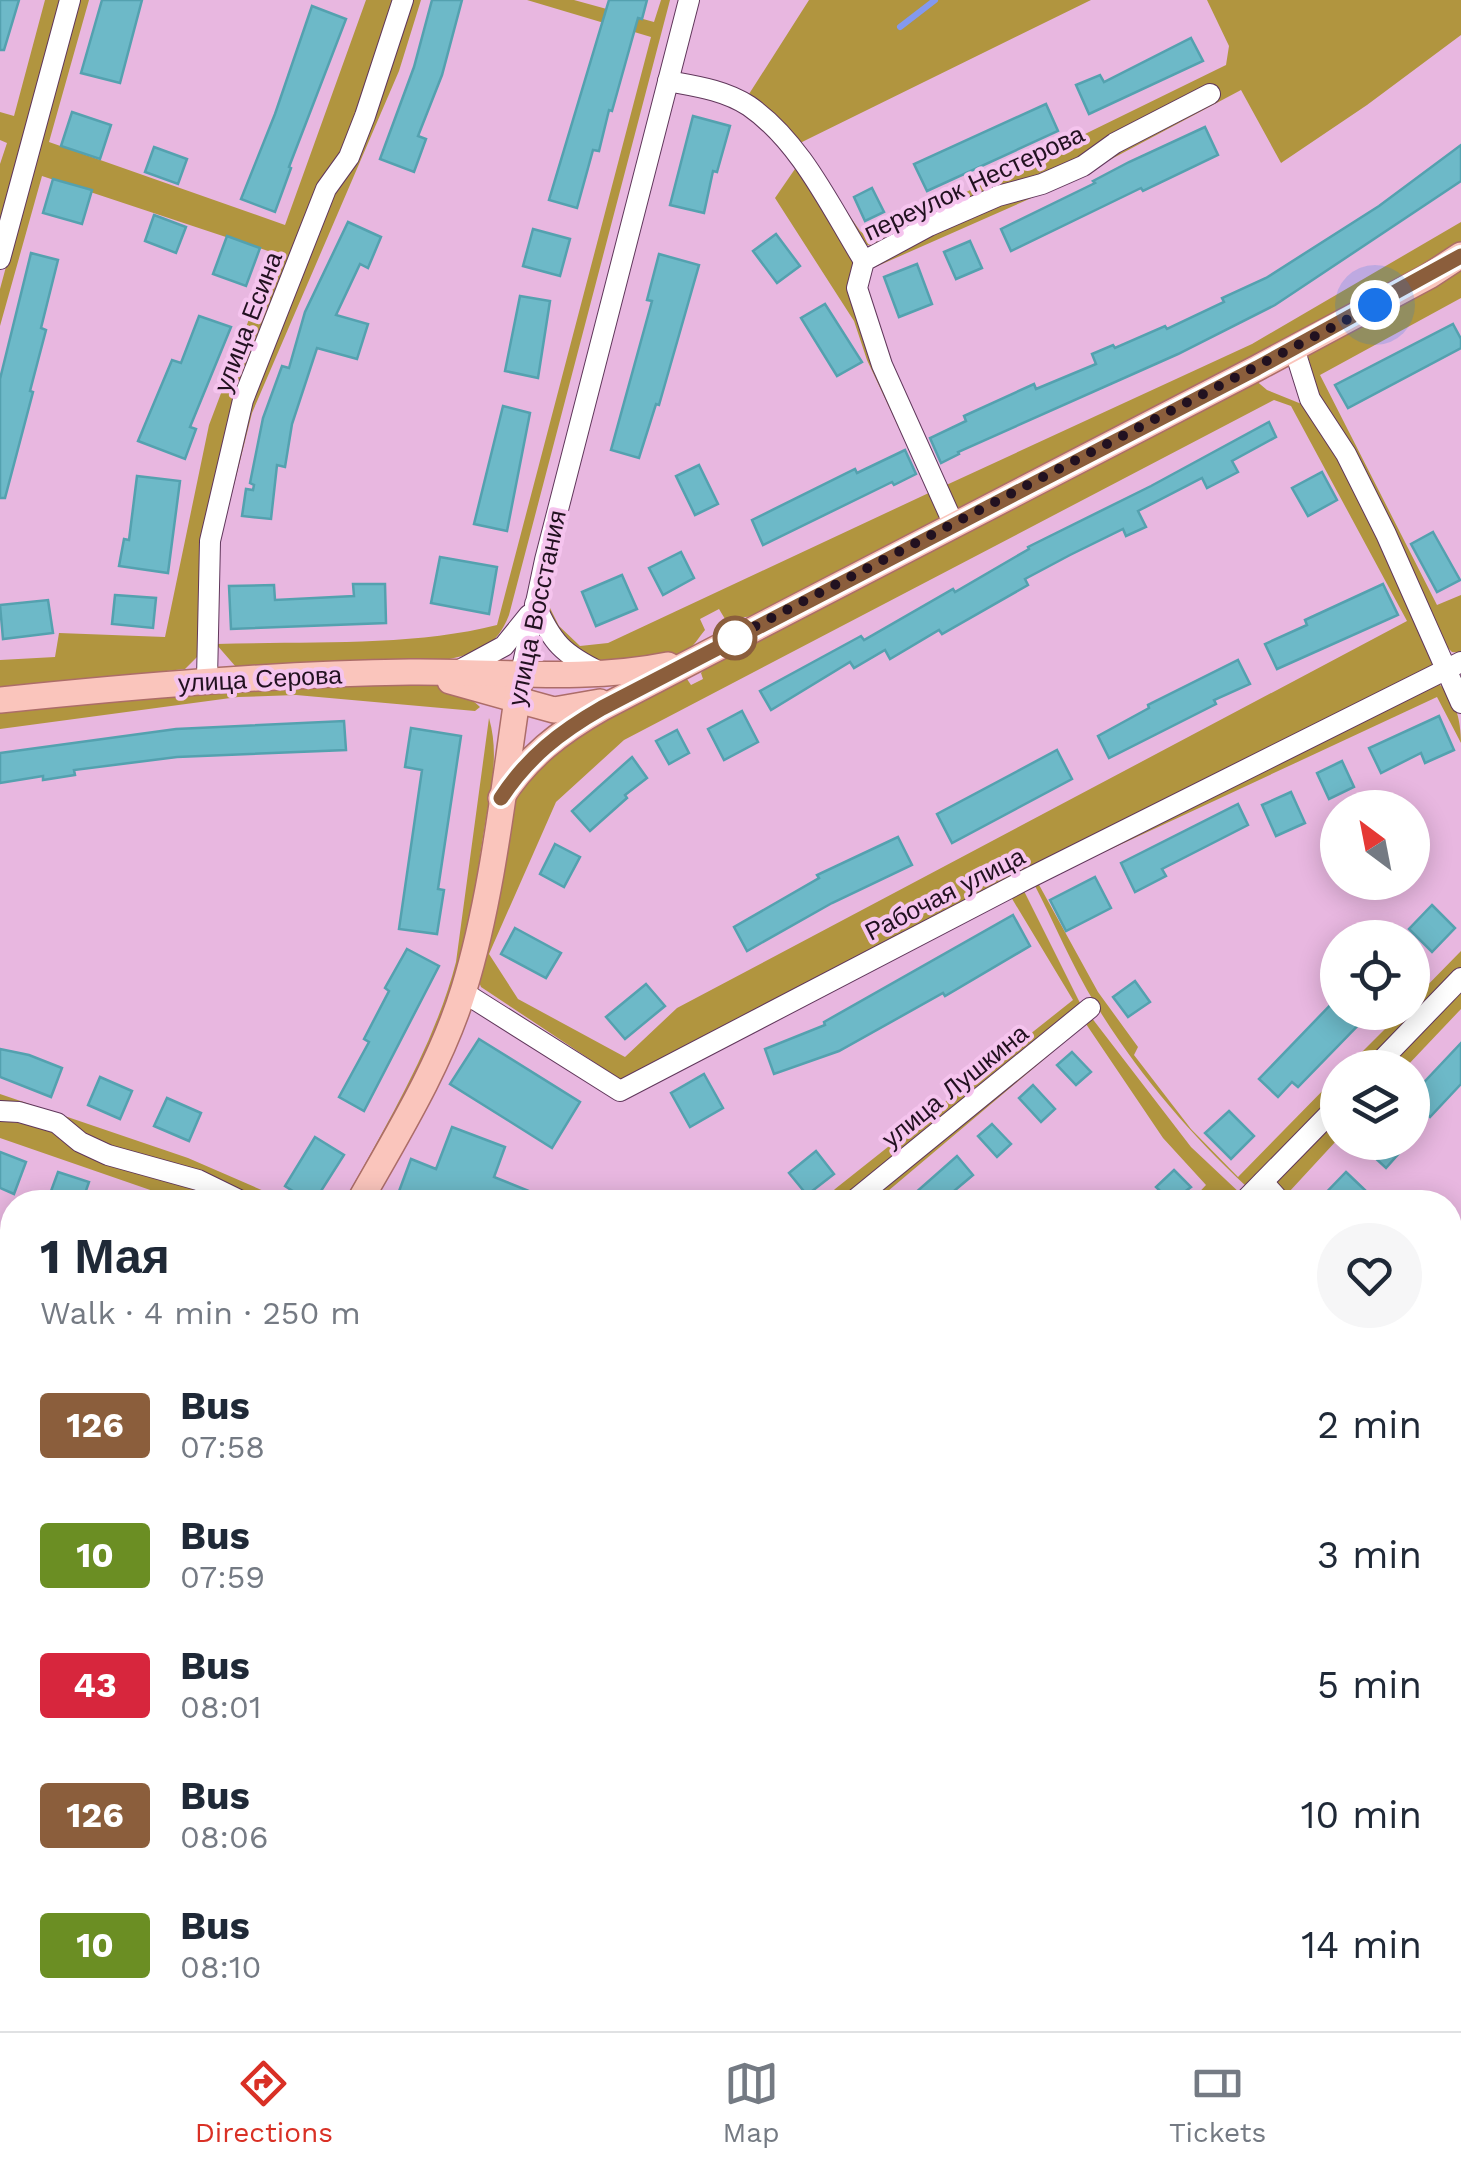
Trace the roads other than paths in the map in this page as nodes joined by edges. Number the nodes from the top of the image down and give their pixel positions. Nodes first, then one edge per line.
1 (70, 0) edge
2 (403, 0) edge
3 (689, 0) edge
4 (668, 81) junction
5 (1210, 94) dead end
6 (1461, 256) edge
7 (0, 259) edge
8 (864, 260) junction
9 (1294, 348) junction
10 (954, 525) junction
11 (535, 604) junction
12 (688, 662) junction
13 (1454, 665) edge
14 (521, 672) junction
15 (601, 672) junction
16 (457, 678) junction
17 (207, 679) junction
18 (637, 689) junction
19 (0, 700) edge
20 (516, 700) junction
21 (1461, 703) edge
22 (508, 751) junction
23 (501, 798) junction
24 (1461, 978) edge
25 (463, 992) junction
26 (1090, 1008) dead end
27 (1391, 1050) edge
28 (0, 1111) edge
29 (1320, 1123) edge
30 (1263, 1182) junction
31 (218, 1190) edge
32 (365, 1190) edge
33 (867, 1190) edge
34 (1255, 1190) edge
35 (1271, 1190) edge

1 - 7 street
2 - 17 street, улица Есина
3 - 4 street, улица Восстания
4 - 8 street, переулок Нестерова
4 - 11 street, улица Восстания
5 - 8 street, переулок Нестерова
6 - 9 main road
8 - 10 street, переулок Нестерова
9 - 10 main road
9 - 13 street
10 - 12 main road
11 - 14 street, улица Восстания
11 - 15 street
11 - 16 street
12 - 15 main road, улица Серова
12 - 18 main road
13 - 21 street
13 - 25 street, Рабочая улица
14 - 15 main road, улица Серова
14 - 16 main road, улица Серова
14 - 20 main road, улица Восстания
16 - 17 main road, улица Серова
16 - 20 main road
16 - 22 main road
17 - 19 main road, улица Серова
18 - 20 main road
18 - 23 main road
20 - 22 main road, улица Восстания
22 - 23 main road, улица Восстания
23 - 25 main road, улица Восстания
24 - 27 street
25 - 32 main road, улица Восстания
26 - 33 street, улица Лушкина
28 - 31 street
29 - 30 street
30 - 34 street
30 - 35 street

